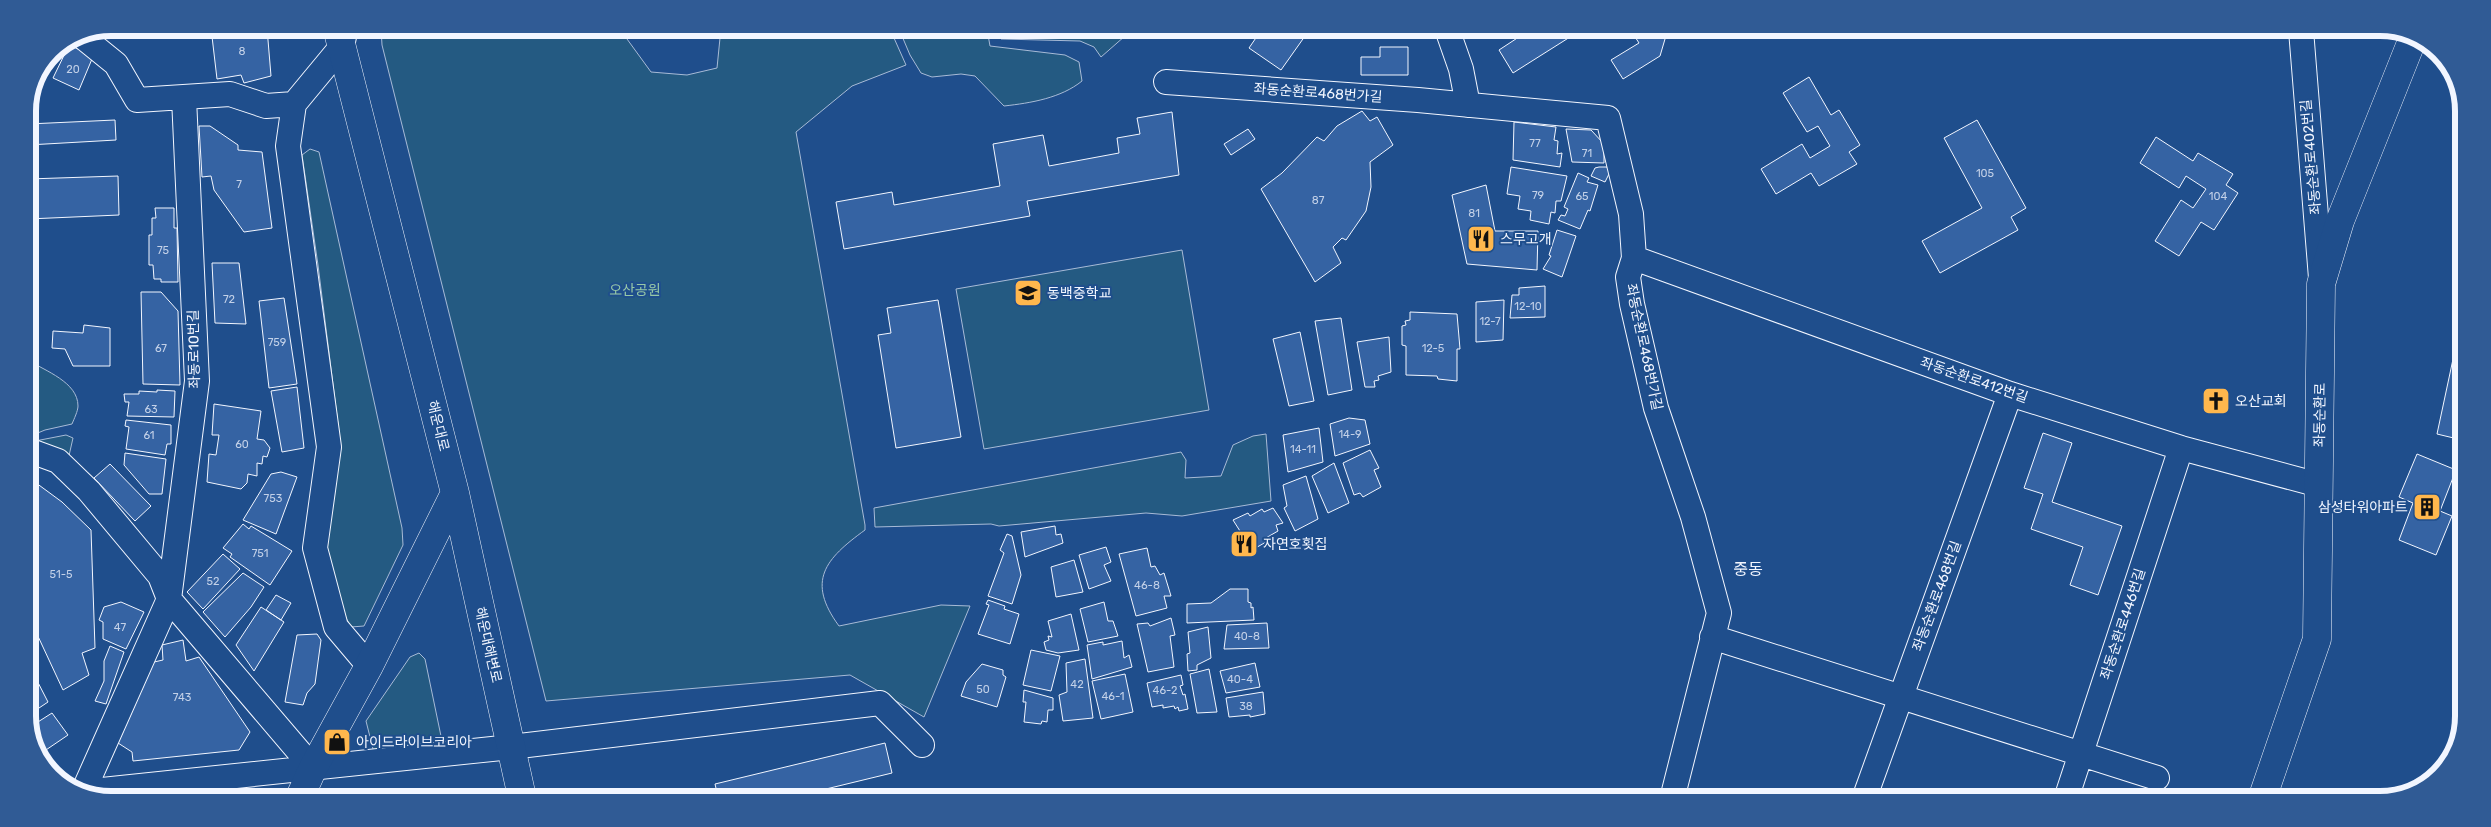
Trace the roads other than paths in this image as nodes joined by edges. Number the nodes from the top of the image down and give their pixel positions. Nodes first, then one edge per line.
1 (341, 36) edge
2 (342, 36) edge
3 (1450, 36) edge
4 (2301, 36) edge
5 (87, 41) edge
6 (2411, 44) edge
7 (1166, 82) dead end
8 (184, 98) junction
9 (294, 104) junction
10 (1468, 105) junction
11 (1634, 258) junction
12 (2321, 284) junction
13 (2010, 394) junction
14 (2181, 448) junction
15 (36, 453) edge
16 (2319, 485) junction
17 (454, 493) junction
18 (169, 599) junction
19 (1712, 637) junction
20 (369, 666) junction
21 (1900, 697) junction
22 (922, 745) dead end
23 (511, 747) junction
24 (2080, 755) junction
25 (313, 768) junction
26 (2157, 778) dead end
27 (86, 786) edge
28 (102, 790) edge
29 (303, 791) edge
30 (521, 791) edge
31 (1674, 791) edge
32 (1867, 791) edge
33 (2069, 791) edge
34 (2265, 791) edge

1 - 9 street
2 - 17 main road, 해운대로
3 - 10 street
4 - 12 street, 좌동순환로402번길
5 - 8 street
6 - 12 main road, 좌동순환로
7 - 10 street, 좌동순환로468번가길
8 - 9 street
8 - 18 street, 좌동로10번길
9 - 20 street
10 - 11 street, 좌동순환로468번가길
11 - 13 street, 좌동순환로412번길
11 - 19 street, 좌동순환로468번가길
12 - 16 main road, 좌동순환로
13 - 14 street, 좌동순환로412번길
13 - 21 street, 좌동순환로468번길
14 - 16 street, 좌동순환로412번길
14 - 24 street, 좌동순환로446번길
15 - 18 street
16 - 34 main road, 좌동순환로
17 - 20 main road
17 - 23 main road, 해운대해변로
18 - 25 street
18 - 27 street, 좌동로10번길
19 - 21 street
19 - 31 street, 좌동순환로468번가길
20 - 25 main road
21 - 24 street
21 - 32 street, 좌동순환로468번길
22 - 23 street
23 - 25 street
23 - 30 main road, 해운대해변로
24 - 26 street
24 - 33 street, 좌동순환로446번길
25 - 28 street
25 - 29 main road

